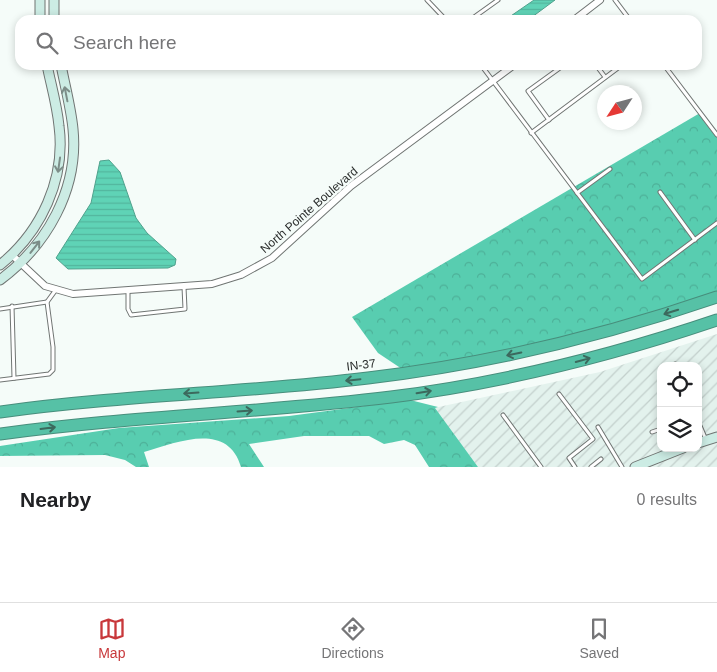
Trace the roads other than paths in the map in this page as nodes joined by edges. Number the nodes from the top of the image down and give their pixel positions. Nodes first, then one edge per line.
1 (40, 0) edge
2 (54, 0) edge
3 (427, 0) edge
4 (498, 0) edge
5 (600, 0) edge
6 (615, 0) edge
7 (40, 15) edge
8 (54, 15) edge
9 (441, 15) edge
10 (477, 15) edge
11 (580, 15) edge
12 (626, 15) edge
13 (48, 70) edge
14 (62, 70) edge
15 (484, 70) edge
16 (507, 70) edge
17 (557, 70) edge
18 (599, 70) edge
19 (615, 70) edge
20 (668, 70) edge
21 (605, 78) junction
22 (492, 81) junction
23 (549, 120) junction
24 (531, 133) junction
25 (717, 135) edge
26 (610, 169) dead end
27 (660, 192) dead end
28 (577, 193) junction
29 (717, 223) edge
30 (695, 240) junction
31 (12, 255) junction
32 (20, 264) junction
33 (0, 265) edge
34 (0, 280) edge
35 (184, 287) junction
36 (128, 290) junction
37 (55, 291) junction
38 (717, 297) edge
39 (47, 302) junction
40 (12, 306) junction
41 (0, 309) edge
42 (717, 320) edge
43 (14, 378) junction
44 (0, 380) edge
45 (559, 394) dead end
46 (0, 412) edge
47 (503, 415) dead end
48 (598, 427) dead end
49 (657, 430) edge
50 (652, 432) dead end
51 (0, 434) edge
52 (717, 437) edge
53 (702, 442) edge
54 (673, 452) edge
55 (602, 459) dead end
56 (541, 467) edge
57 (575, 467) edge
58 (591, 467) edge
59 (622, 467) edge
60 (635, 467) edge

1 - 7 street
2 - 8 street
3 - 9 lane
4 - 10 lane
5 - 11 street
6 - 12 lane
13 -> 31 street
32 -> 14 street
15 - 22 lane
16 - 22 street, North Pointe Boulevard
17 - 23 lane
18 - 21 lane
19 - 21 lane
20 - 25 lane
21 - 23 lane
22 - 24 lane
22 - 35 street, North Pointe Boulevard
23 - 24 lane
24 - 28 lane
26 - 28 lane
27 - 30 lane
28 - 30 lane
29 - 30 lane
31 - 32 street, North Pointe Boulevard
31 - 33 street
32 - 34 street
32 - 37 street, North Pointe Boulevard
35 - 36 street, North Pointe Boulevard
35 - 36 lane
36 - 37 street, North Pointe Boulevard
37 - 39 lane
38 -> 46 highway, IN-37
39 - 40 lane
39 - 43 lane
40 - 41 lane
40 - 43 lane
51 -> 42 highway
43 - 44 lane
45 - 57 lane
47 - 56 lane
48 - 59 lane
49 - 50 lane
52 - 53 street
54 - 60 street
55 - 58 lane

